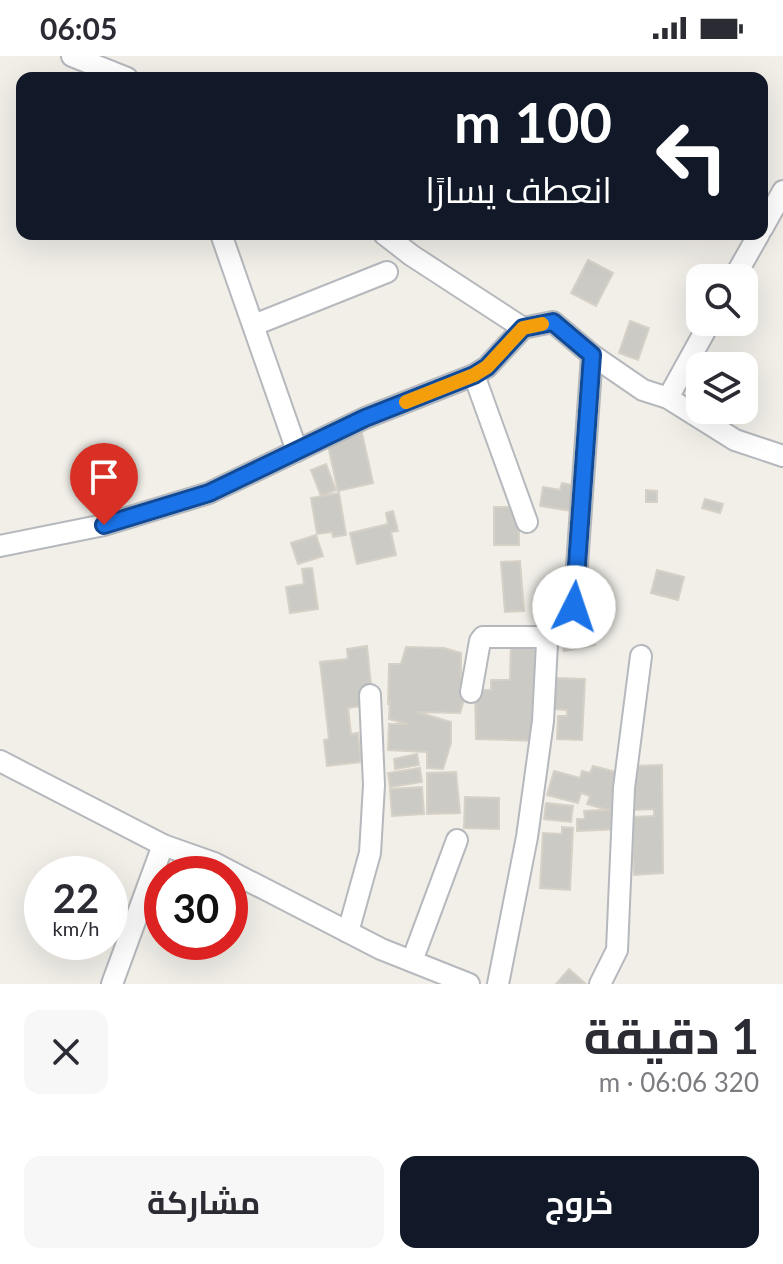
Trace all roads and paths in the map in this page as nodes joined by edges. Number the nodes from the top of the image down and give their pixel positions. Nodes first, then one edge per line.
1 (72, 56) edge
2 (112, 72) edge
3 (783, 191) edge
4 (768, 218) edge
5 (223, 240) edge
6 (392, 240) edge
7 (756, 240) edge
8 (742, 264) edge
9 (387, 272) dead end
10 (254, 325) junction
11 (523, 328) junction
12 (702, 336) edge
13 (592, 355) junction
14 (474, 375) junction
15 (668, 398) junction
16 (297, 451) junction
17 (783, 456) edge
18 (527, 522) dead end
19 (0, 546) edge
20 (574, 607) dead end
21 (641, 656) dead end
22 (471, 692) dead end
23 (370, 695) dead end
24 (0, 761) edge
25 (457, 840) dead end
26 (163, 845) junction
27 (348, 932) junction
28 (412, 961) junction
29 (112, 984) edge
30 (469, 984) edge
31 (498, 984) edge
32 (600, 984) edge

1 - 2 street
3 - 4 street
5 - 10 street
6 - 11 street
7 - 8 street
9 - 10 street
10 - 16 street
11 - 13 street
11 - 14 street
12 - 15 street
13 - 15 street
13 - 20 street
14 - 16 street
14 - 18 street
15 - 17 street
16 - 19 street
21 - 32 street
22 - 31 street
23 - 27 street
24 - 26 street
25 - 28 street
26 - 27 street
26 - 29 street
27 - 28 street
28 - 30 street

